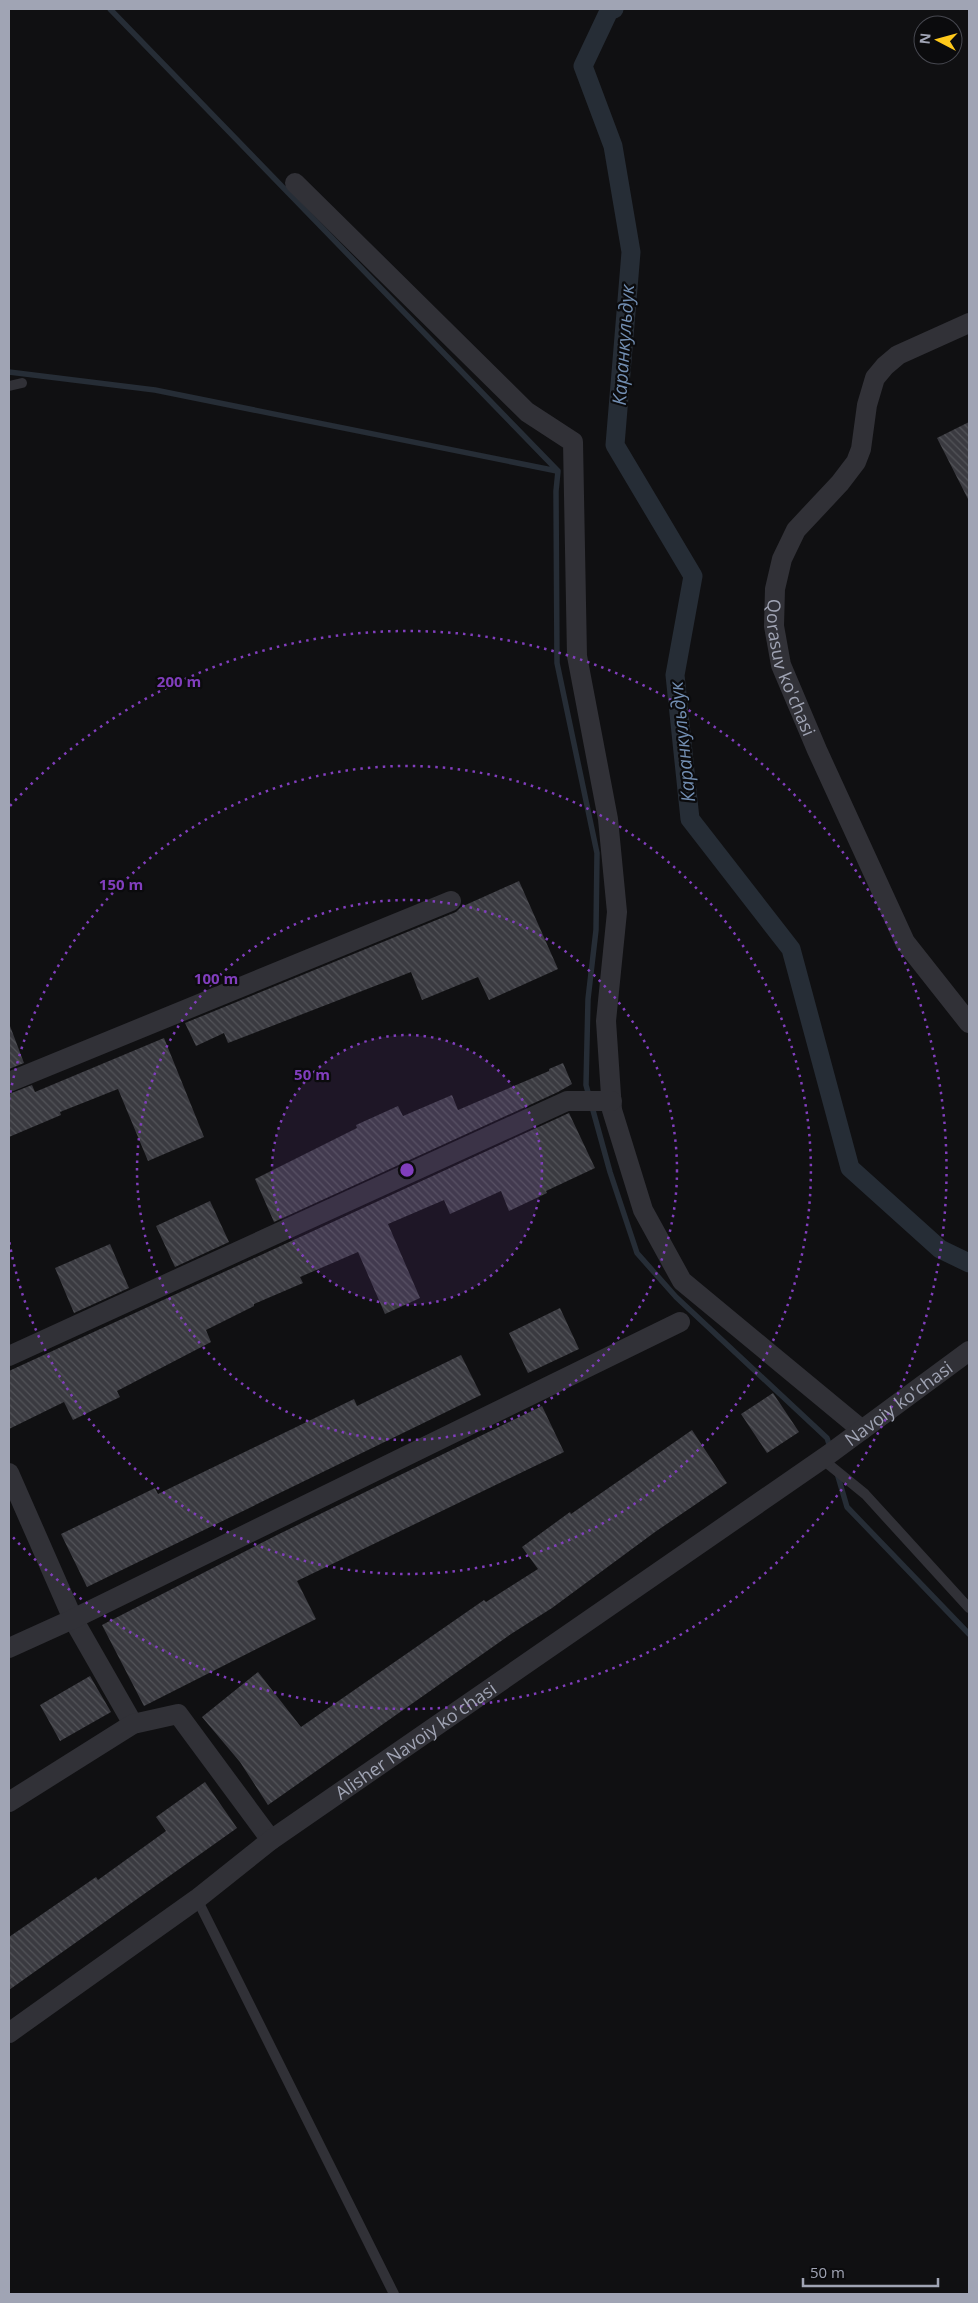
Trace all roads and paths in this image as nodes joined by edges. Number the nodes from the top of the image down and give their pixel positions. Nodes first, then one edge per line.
1 (295, 183) dead end
2 (969, 323) edge
3 (22, 383) dead end
4 (9, 386) edge
5 (451, 901) dead end
6 (969, 1023) edge
7 (9, 1082) edge
8 (612, 1101) junction
9 (680, 1322) dead end
10 (969, 1351) edge
11 (9, 1356) edge
12 (862, 1430) junction
13 (825, 1457) junction
14 (9, 1473) edge
15 (969, 1608) edge
16 (73, 1619) junction
17 (9, 1648) edge
18 (133, 1724) junction
19 (9, 1802) edge
20 (271, 1840) junction
21 (197, 1899) junction
22 (9, 2033) edge
23 (394, 2294) edge

1 - 8 street
2 - 6 street, Qorasuv ko'chasi
3 - 4 lane
5 - 7 street
8 - 11 street
8 - 12 street
9 - 16 street
10 - 12 street, Navoiy ko'chasi
12 - 13 street, Navoiy ko'chasi
13 - 15 lane
13 - 20 street, Alisher Navoiy ko'chasi
14 - 16 street
16 - 17 street
16 - 18 street
18 - 19 street
18 - 20 street
20 - 21 street, Alisher Navoiy ko'chasi
21 - 22 street, Alisher Navoiy ko'chasi
21 - 23 lane

